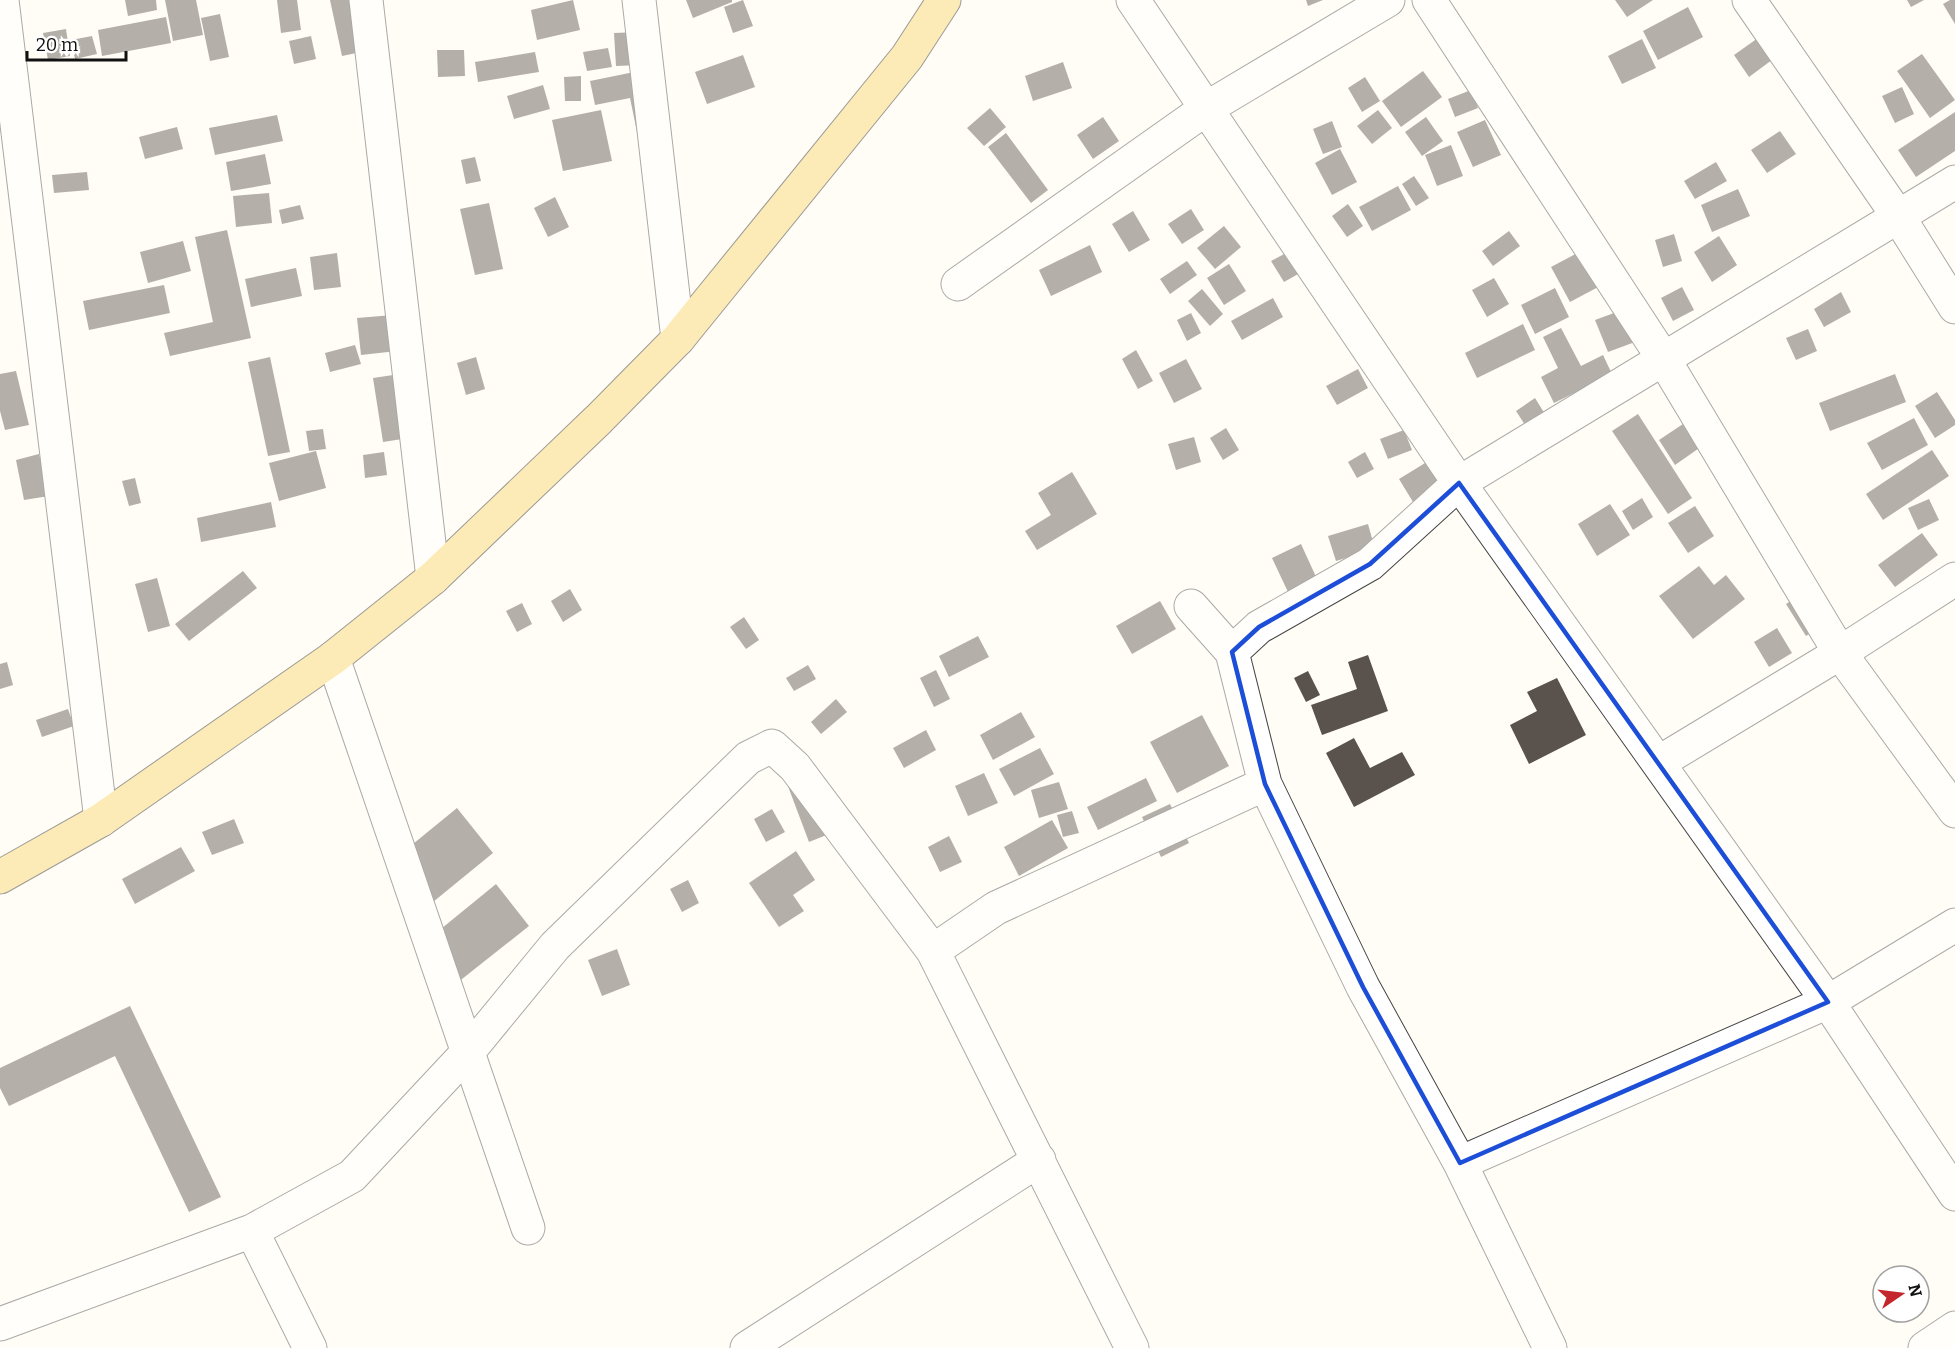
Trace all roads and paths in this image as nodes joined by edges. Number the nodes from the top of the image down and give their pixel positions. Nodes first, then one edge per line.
1 (2, 0) edge
2 (366, 0) edge
3 (639, 0) edge
4 (945, 0) edge
5 (1133, 0) edge
6 (1388, 0) edge
7 (1429, 0) edge
8 (1749, 0) edge
9 (1207, 108) junction
10 (1955, 182) edge
11 (1898, 216) junction
12 (958, 284) dead end
13 (1955, 307) edge
14 (678, 339) junction
15 (1663, 358) junction
16 (1459, 483) junction
17 (433, 578) junction
18 (1955, 579) edge
19 (1191, 606) dead end
20 (1232, 652) junction
21 (1840, 653) junction
22 (333, 658) junction
23 (1658, 763) junction
24 (1265, 784) junction
25 (1955, 811) edge
26 (101, 820) junction
27 (0, 877) edge
28 (1955, 925) edge
29 (933, 951) junction
30 (1828, 1002) junction
31 (468, 1052) junction
32 (1039, 1160) junction
33 (1460, 1163) junction
34 (1955, 1194) edge
35 (528, 1228) dead end
36 (252, 1231) junction
37 (0, 1324) edge
38 (1955, 1328) edge
39 (310, 1348) edge
40 (747, 1348) edge
41 (1132, 1348) edge
42 (1550, 1348) edge
43 (1925, 1348) edge

1 - 26 street
2 - 17 street
3 - 14 street
4 - 14 main road
5 - 9 street
6 - 9 street
7 - 15 street
8 - 11 street
9 - 12 street
9 - 16 street
10 - 11 street
11 - 13 street
11 - 15 street
14 - 17 main road
15 - 16 street
15 - 21 street
16 - 20 street
16 - 23 street
17 - 22 main road
18 - 21 street
19 - 20 street
20 - 24 street
21 - 23 street
21 - 25 street
22 - 26 main road
22 - 31 street
23 - 30 street
24 - 29 street
24 - 33 street
26 - 27 main road
28 - 30 street
29 - 31 street
29 - 32 street
30 - 33 street
30 - 34 street
31 - 35 street
31 - 36 street
32 - 40 street
32 - 41 street
33 - 42 street
36 - 37 street
36 - 39 street
38 - 43 street

